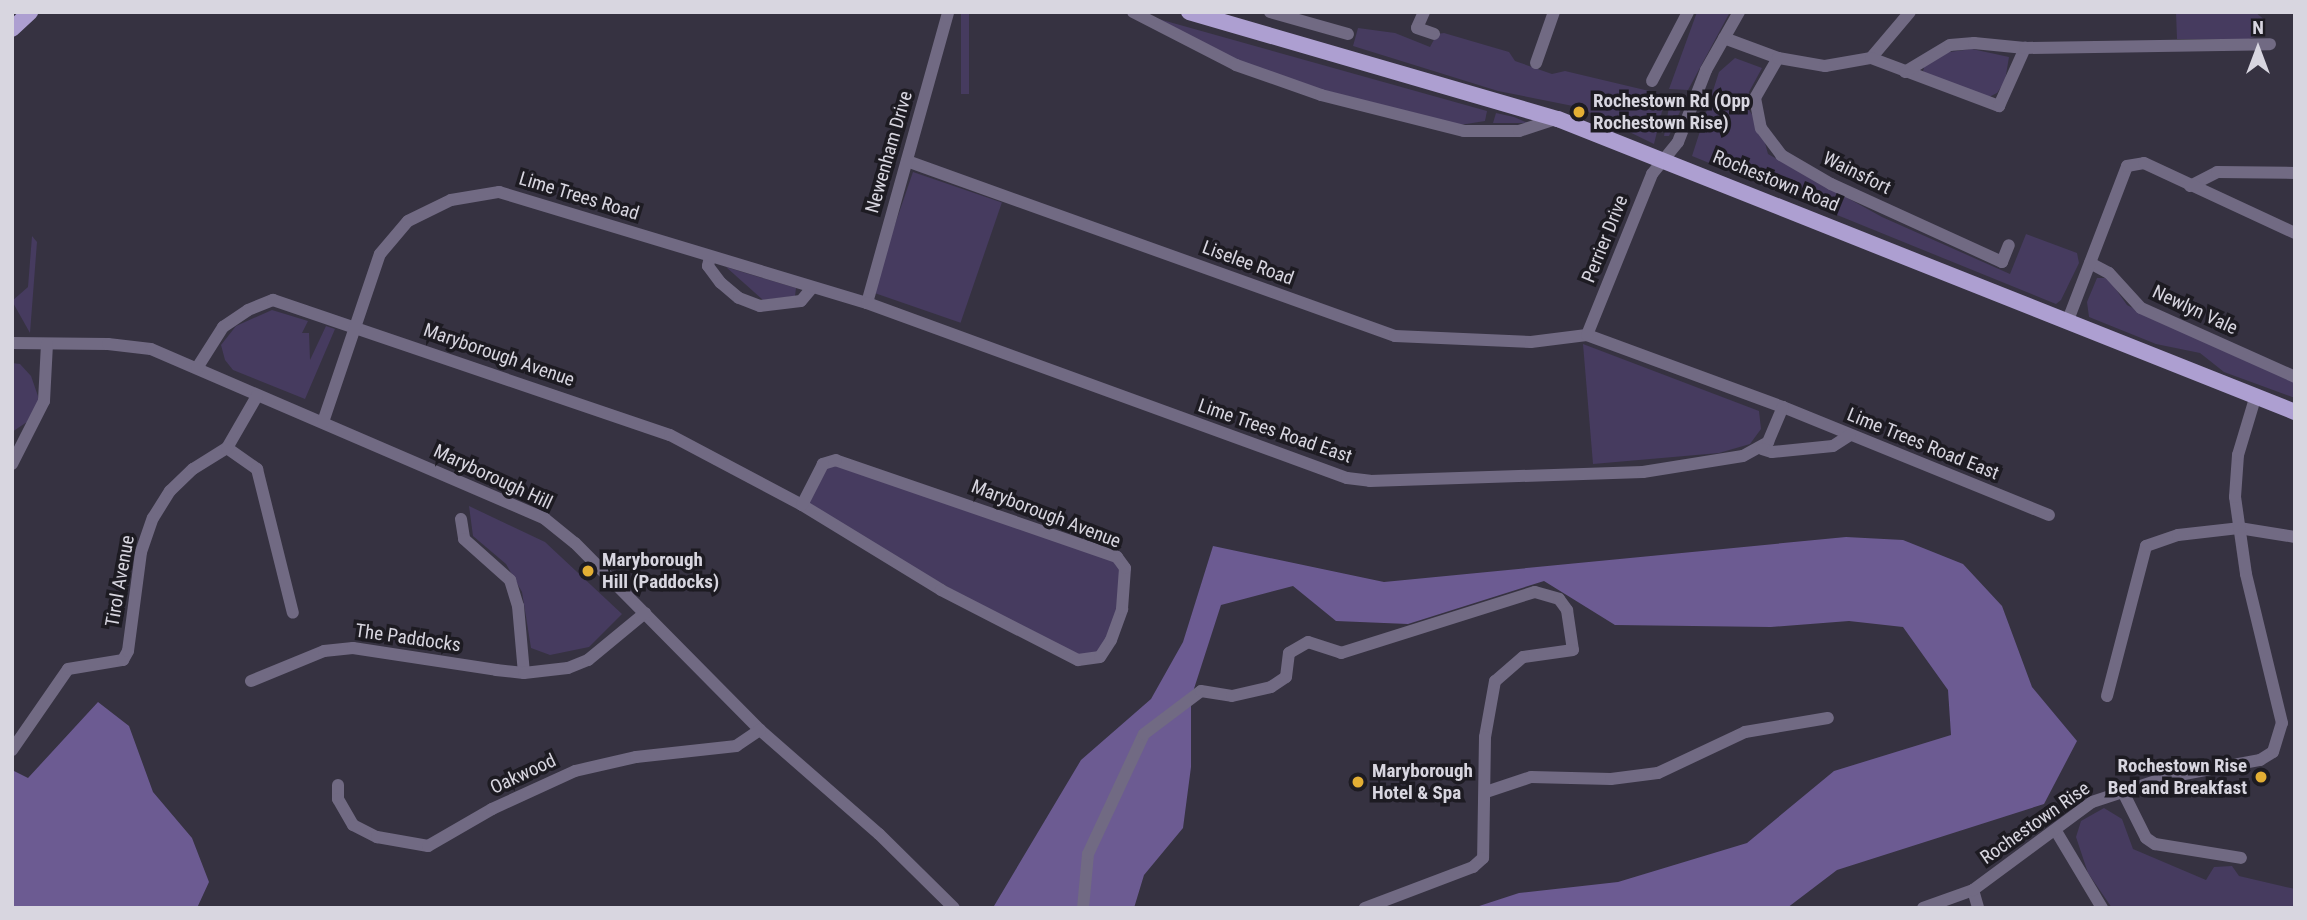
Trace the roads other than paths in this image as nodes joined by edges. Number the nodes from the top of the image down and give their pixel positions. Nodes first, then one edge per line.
1 (30, 12) edge
2 (948, 12) edge
3 (1133, 12) edge
4 (1189, 12) edge
5 (1270, 12) edge
6 (1424, 12) edge
7 (1554, 12) edge
8 (1688, 12) edge
9 (1739, 12) edge
10 (1910, 12) edge
11 (12, 29) edge
12 (1348, 34) dead end
13 (1434, 34) dead end
14 (1724, 38) junction
15 (2270, 44) dead end
16 (2025, 48) junction
17 (1778, 58) junction
18 (1871, 58) junction
19 (1536, 62) dead end
20 (1905, 72) junction
21 (1652, 81) dead end
22 (1558, 119) junction
23 (1663, 159) junction
24 (906, 162) junction
25 (2295, 173) edge
26 (2190, 186) junction
27 (2295, 233) edge
28 (2009, 245) dead end
29 (710, 257) junction
30 (2090, 263) junction
31 (812, 288) junction
32 (869, 304) junction
33 (2068, 320) junction
34 (358, 327) junction
35 (1587, 335) junction
36 (12, 343) edge
37 (47, 344) junction
38 (197, 368) junction
39 (2295, 377) edge
40 (2256, 395) junction
41 (257, 396) junction
42 (1783, 407) junction
43 (2295, 412) edge
44 (323, 422) junction
45 (1850, 435) junction
46 (227, 448) junction
47 (1762, 449) junction
48 (12, 464) edge
49 (803, 505) junction
50 (2049, 515) dead end
51 (460, 519) dead end
52 (2239, 528) junction
53 (2295, 537) edge
54 (293, 613) dead end
55 (645, 613) junction
56 (524, 673) junction
57 (251, 681) dead end
58 (2107, 696) dead end
59 (1828, 719) dead end
60 (760, 730) junction
61 (12, 750) edge
62 (338, 785) dead end
63 (1486, 792) junction
64 (2123, 792) junction
65 (2056, 831) junction
66 (2241, 858) dead end
67 (1973, 890) junction
68 (954, 908) edge
69 (1083, 908) edge
70 (1365, 908) edge
71 (1923, 908) edge
72 (1978, 908) edge
73 (2102, 908) edge

1 - 11 main road
2 - 24 street, Newenham Drive
3 - 22 street
4 - 22 main road, Rochestown Road
5 - 12 street
6 - 13 street
7 - 19 street
8 - 21 street
9 - 14 street, Perrier Drive
10 - 18 street
14 - 17 street
14 - 23 street, Perrier Drive
15 - 16 street
16 - 20 street
16 - 20 street
17 - 18 street
17 - 28 street, Wainsfort
18 - 20 street
22 - 23 main road, Rochestown Road
23 - 33 main road, Rochestown Road
23 - 35 street, Perrier Drive
24 - 32 street, Newenham Drive
24 - 35 street, Liselee Road
25 - 26 street
26 - 27 street
26 - 30 street
29 - 31 street, Lime Trees Road
29 - 31 street
29 - 34 street, Lime Trees Road
30 - 33 street
30 - 39 street, Newlyn Vale
31 - 32 street, Lime Trees Road
32 - 47 street, Lime Trees Road East
33 - 40 main road, Rochestown Road
34 - 38 street, Maryborough Avenue
34 - 44 street, Lime Trees Road
34 - 49 street, Maryborough Avenue
35 - 42 street, Lime Trees Road East
36 - 37 street, Maryborough Hill
37 - 38 street, Maryborough Hill
37 - 48 street
38 - 41 street, Maryborough Hill
40 - 43 main road, Rochestown Road
40 - 52 street, Rochestown Rise
41 - 44 street, Maryborough Hill
41 - 46 street, Tirol Avenue
42 - 45 street, Lime Trees Road East
42 - 47 street
44 - 55 street, Maryborough Hill
45 - 47 street, Lime Trees Road East
45 - 50 street, Lime Trees Road East
46 - 54 street
46 - 61 street, Tirol Avenue
49 - 49 street, Maryborough Avenue
51 - 56 street
52 - 53 street
52 - 58 street
52 - 64 street, Rochestown Rise
55 - 56 street, The Paddocks
55 - 60 street, Maryborough Hill
56 - 57 street, The Paddocks
59 - 63 street
60 - 62 street, Oakwood
60 - 68 street, Maryborough Hill
63 - 69 street
63 - 70 street
64 - 65 street, Rochestown Rise
64 - 66 street
65 - 67 street, Rochestown Rise
65 - 73 street
67 - 71 street, Rochestown Rise
67 - 72 street

